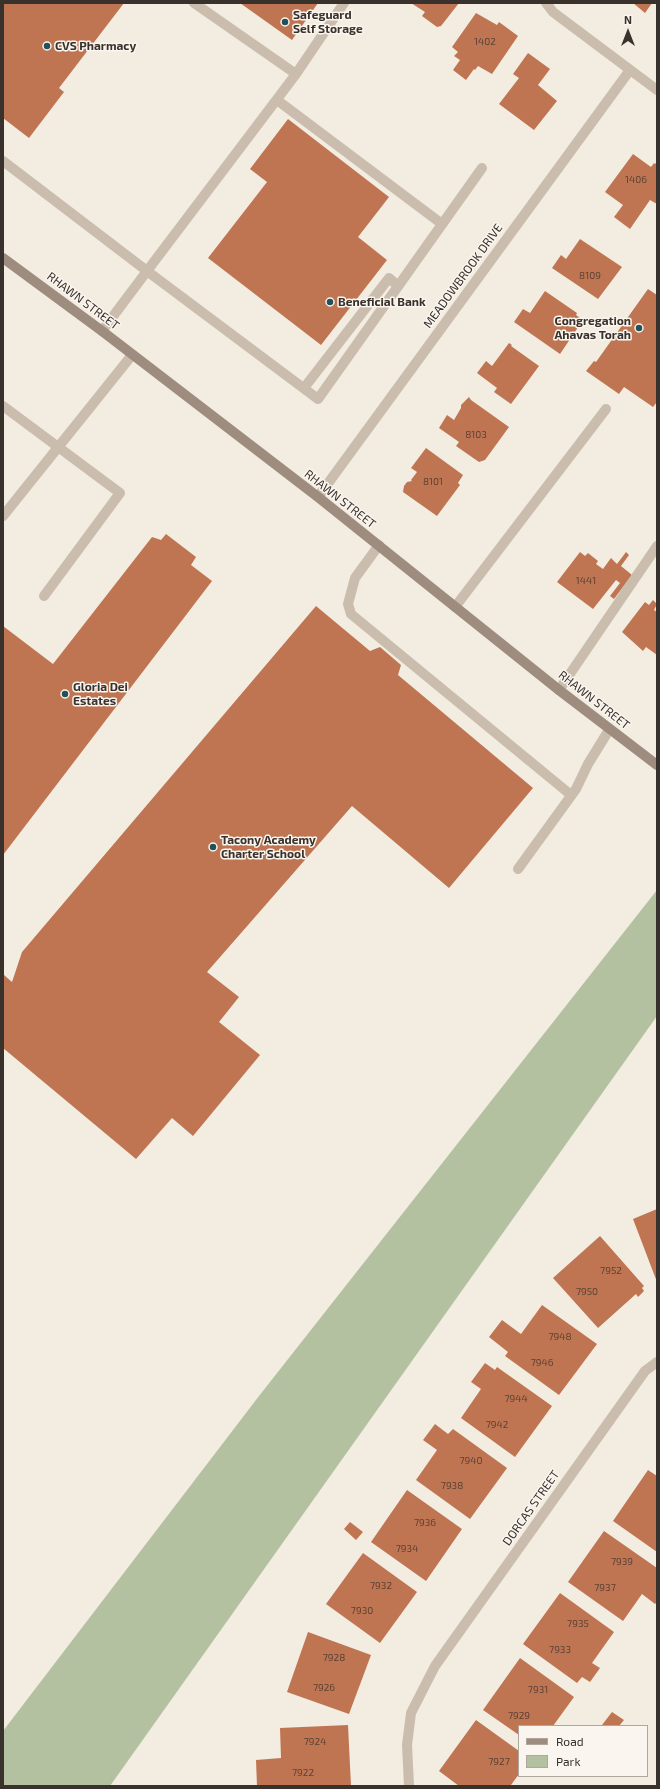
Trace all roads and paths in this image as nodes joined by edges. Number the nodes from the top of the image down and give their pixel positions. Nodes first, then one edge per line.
1 (194, 3) edge
2 (344, 3) edge
3 (546, 3) edge
4 (630, 70) junction
5 (296, 74) junction
6 (657, 90) edge
7 (277, 100) junction
8 (3, 161) edge
9 (482, 168) dead end
10 (442, 224) junction
11 (3, 258) edge
12 (147, 271) junction
13 (398, 286) junction
14 (102, 331) junction
15 (132, 355) junction
16 (304, 388) junction
17 (3, 406) edge
18 (606, 409) dead end
19 (58, 446) junction
20 (318, 498) junction
21 (3, 516) edge
22 (379, 545) junction
23 (657, 546) edge
24 (44, 596) dead end
25 (455, 607) junction
26 (559, 690) junction
27 (609, 730) junction
28 (657, 765) edge
29 (572, 795) junction
30 (518, 869) dead end
31 (657, 1362) edge
32 (409, 1786) edge

1 - 5 street
2 - 5 street
3 - 4 street
4 - 6 street
4 - 20 street, MEADOWBROOK DRIVE
5 - 7 street
7 - 10 street
7 - 12 street
8 - 12 street
9 - 10 street
10 - 13 street
11 - 14 main road, RHAWN STREET
12 - 14 street
12 - 16 street
13 - 16 street
13 - 16 street
14 - 15 main road, RHAWN STREET
15 - 19 street
15 - 20 main road, RHAWN STREET
17 - 19 street
18 - 25 street
19 - 21 street
19 - 24 street
20 - 22 main road, RHAWN STREET
22 - 25 main road, RHAWN STREET
22 - 29 street
23 - 26 street
25 - 26 main road, RHAWN STREET
26 - 27 main road, RHAWN STREET
27 - 28 main road, RHAWN STREET
27 - 29 street
29 - 30 street
31 - 32 street, DORCAS STREET

